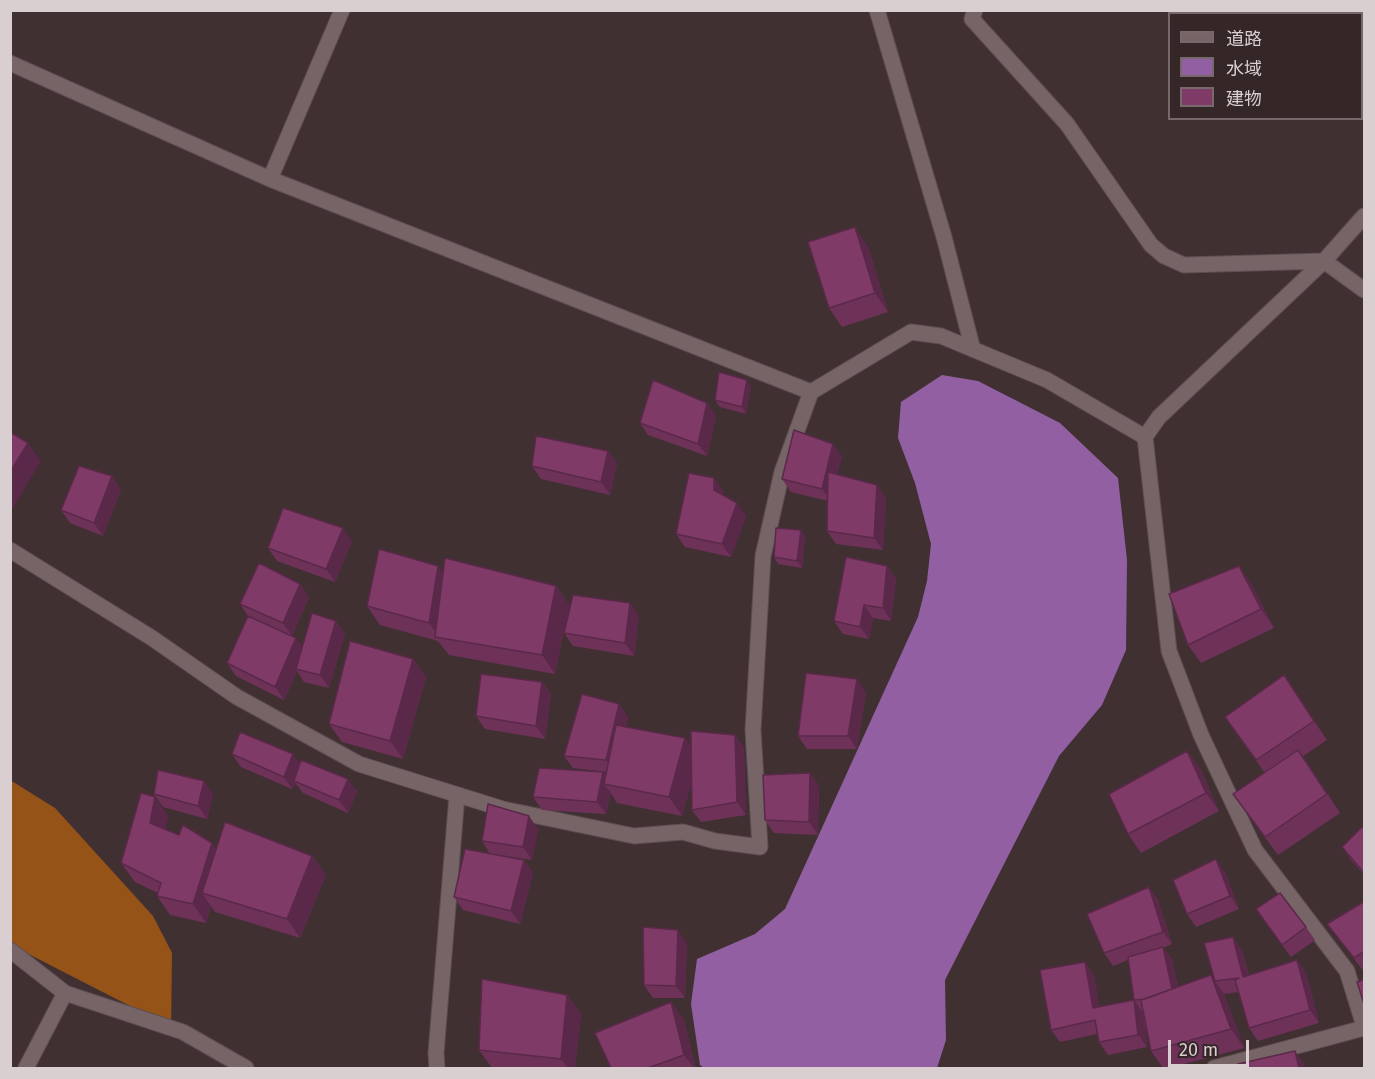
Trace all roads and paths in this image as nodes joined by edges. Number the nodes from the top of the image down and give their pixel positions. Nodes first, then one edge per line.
1 (342, 10) edge
2 (877, 10) edge
3 (975, 10) edge
4 (10, 63) edge
5 (270, 178) junction
6 (1365, 216) edge
7 (1324, 261) junction
8 (1365, 290) edge
9 (972, 346) junction
10 (811, 392) junction
11 (1145, 437) junction
12 (10, 550) edge
13 (457, 795) junction
14 (10, 950) edge
15 (65, 993) junction
16 (1365, 1027) edge
17 (26, 1068) edge
18 (246, 1068) edge
19 (437, 1068) edge
20 (1214, 1068) edge

1 - 5 street
2 - 9 street
3 - 7 street
4 - 5 street
5 - 10 street
6 - 7 street
7 - 8 street
7 - 11 street
9 - 10 street
9 - 11 street
10 - 13 street
11 - 16 street
12 - 13 street
13 - 19 street
14 - 15 street
15 - 17 street
15 - 18 street
16 - 20 street

